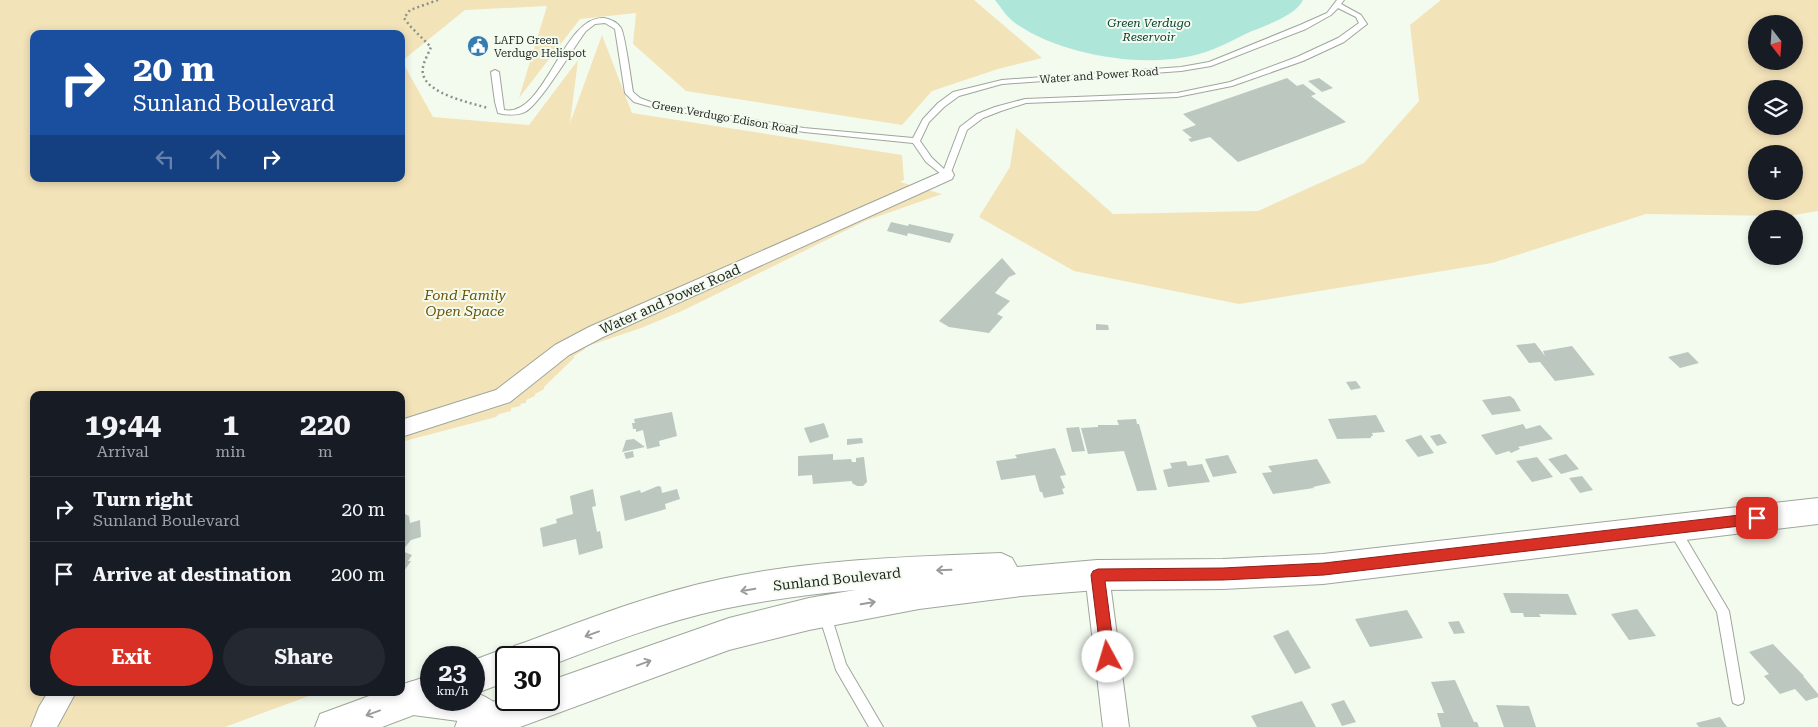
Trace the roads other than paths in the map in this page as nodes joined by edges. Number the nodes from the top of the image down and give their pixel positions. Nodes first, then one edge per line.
1 (1339, 2) edge
2 (495, 72) dead end
3 (916, 141) junction
4 (946, 175) junction
5 (405, 428) edge
6 (1818, 511) edge
7 (1674, 528) junction
8 (1098, 575) junction
9 (824, 612) junction
10 (559, 646) edge
11 (560, 694) edge
12 (60, 696) edge
13 (420, 696) edge
14 (1738, 699) dead end
15 (472, 711) edge
16 (519, 711) edge
17 (485, 725) edge
18 (44, 727) edge
19 (333, 727) edge
20 (876, 727) edge
21 (1116, 727) edge

1 - 3 lane, Water and Power Road
1 - 4 lane, Water and Power Road
2 - 3 lane, Green Verdugo Edison Road
3 - 4 lane
4 - 5 street, Water and Power Road
6 - 7 main road, Sunland Boulevard
7 - 8 main road, Sunland Boulevard
7 - 14 lane
9 -> 8 main road, Sunland Boulevard
8 -> 10 main road, Sunland Boulevard
8 - 21 street
11 -> 9 main road, Sunland Boulevard
9 - 20 lane
12 - 18 street
13 -> 19 main road
15 - 17 main road
16 - 17 main road

